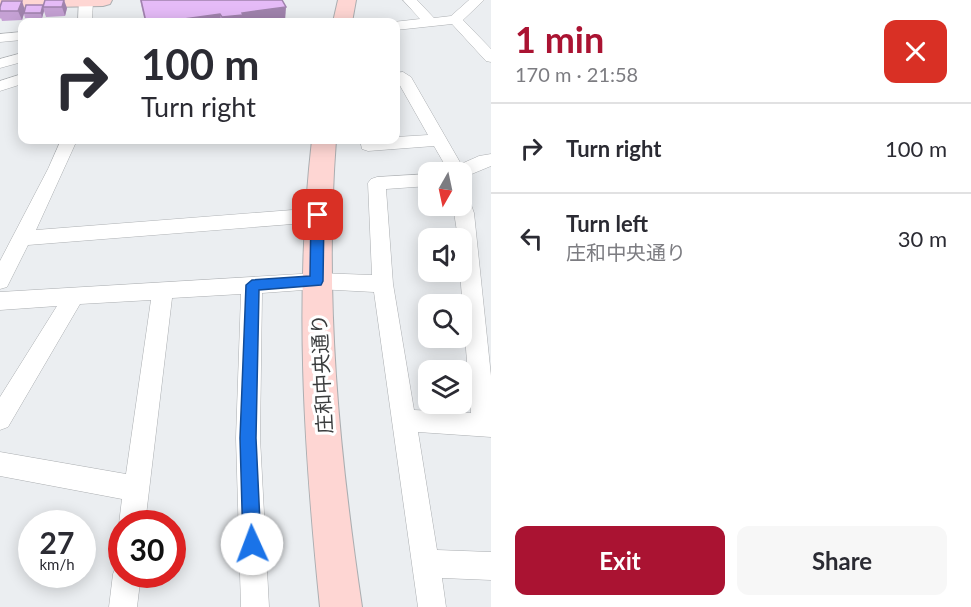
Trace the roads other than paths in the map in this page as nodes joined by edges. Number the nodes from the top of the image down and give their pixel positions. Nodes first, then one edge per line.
1 (73, 0) edge
2 (86, 0) edge
3 (103, 0) edge
4 (347, 0) edge
5 (410, 0) edge
6 (477, 0) edge
7 (0, 2) edge
8 (72, 18) edge
9 (85, 18) edge
10 (344, 18) edge
11 (455, 20) junction
12 (430, 22) junction
13 (400, 26) edge
14 (18, 36) edge
15 (0, 38) edge
16 (18, 58) edge
17 (491, 58) edge
18 (0, 64) edge
19 (400, 77) edge
20 (18, 80) edge
21 (0, 86) edge
22 (439, 140) junction
23 (400, 143) edge
24 (67, 144) edge
25 (324, 144) edge
26 (368, 144) edge
27 (392, 144) edge
28 (491, 160) edge
29 (453, 162) edge
30 (472, 166) edge
31 (418, 181) edge
32 (318, 215) junction
33 (465, 216) edge
34 (22, 238) junction
35 (0, 280) edge
36 (317, 281) junction
37 (383, 284) junction
38 (252, 285) junction
39 (162, 292) junction
40 (74, 296) junction
41 (0, 301) edge
42 (0, 419) edge
43 (402, 420) junction
44 (487, 426) edge
45 (0, 464) edge
46 (136, 489) junction
47 (134, 510) edge
48 (424, 563) junction
49 (491, 566) edge
50 (125, 588) edge
51 (123, 607) edge
52 (255, 607) edge
53 (341, 607) edge
54 (432, 607) edge

1 - 2 street
1 - 7 street
1 - 8 street
2 - 3 street
2 - 9 street
4 - 10 street
5 - 12 street
6 - 11 street
11 - 12 street
11 - 17 street
12 - 13 street
14 - 15 street
16 - 18 street
19 - 22 street
20 - 21 street
22 - 23 street
22 - 29 street
24 - 34 street
25 - 32 street, 庄和中央通り
26 - 27 street
28 - 30 street
31 - 37 street
32 - 34 street
32 - 36 street, 庄和中央通り
33 - 44 street
34 - 35 street
36 - 37 street
36 - 38 street
36 - 53 street, 庄和中央通り
37 - 43 street
38 - 39 street
38 - 52 street
39 - 40 street
39 - 46 street
40 - 41 street
40 - 42 street
43 - 44 street
43 - 48 street
45 - 46 street
46 - 47 street
48 - 49 street
48 - 54 street
50 - 51 street

